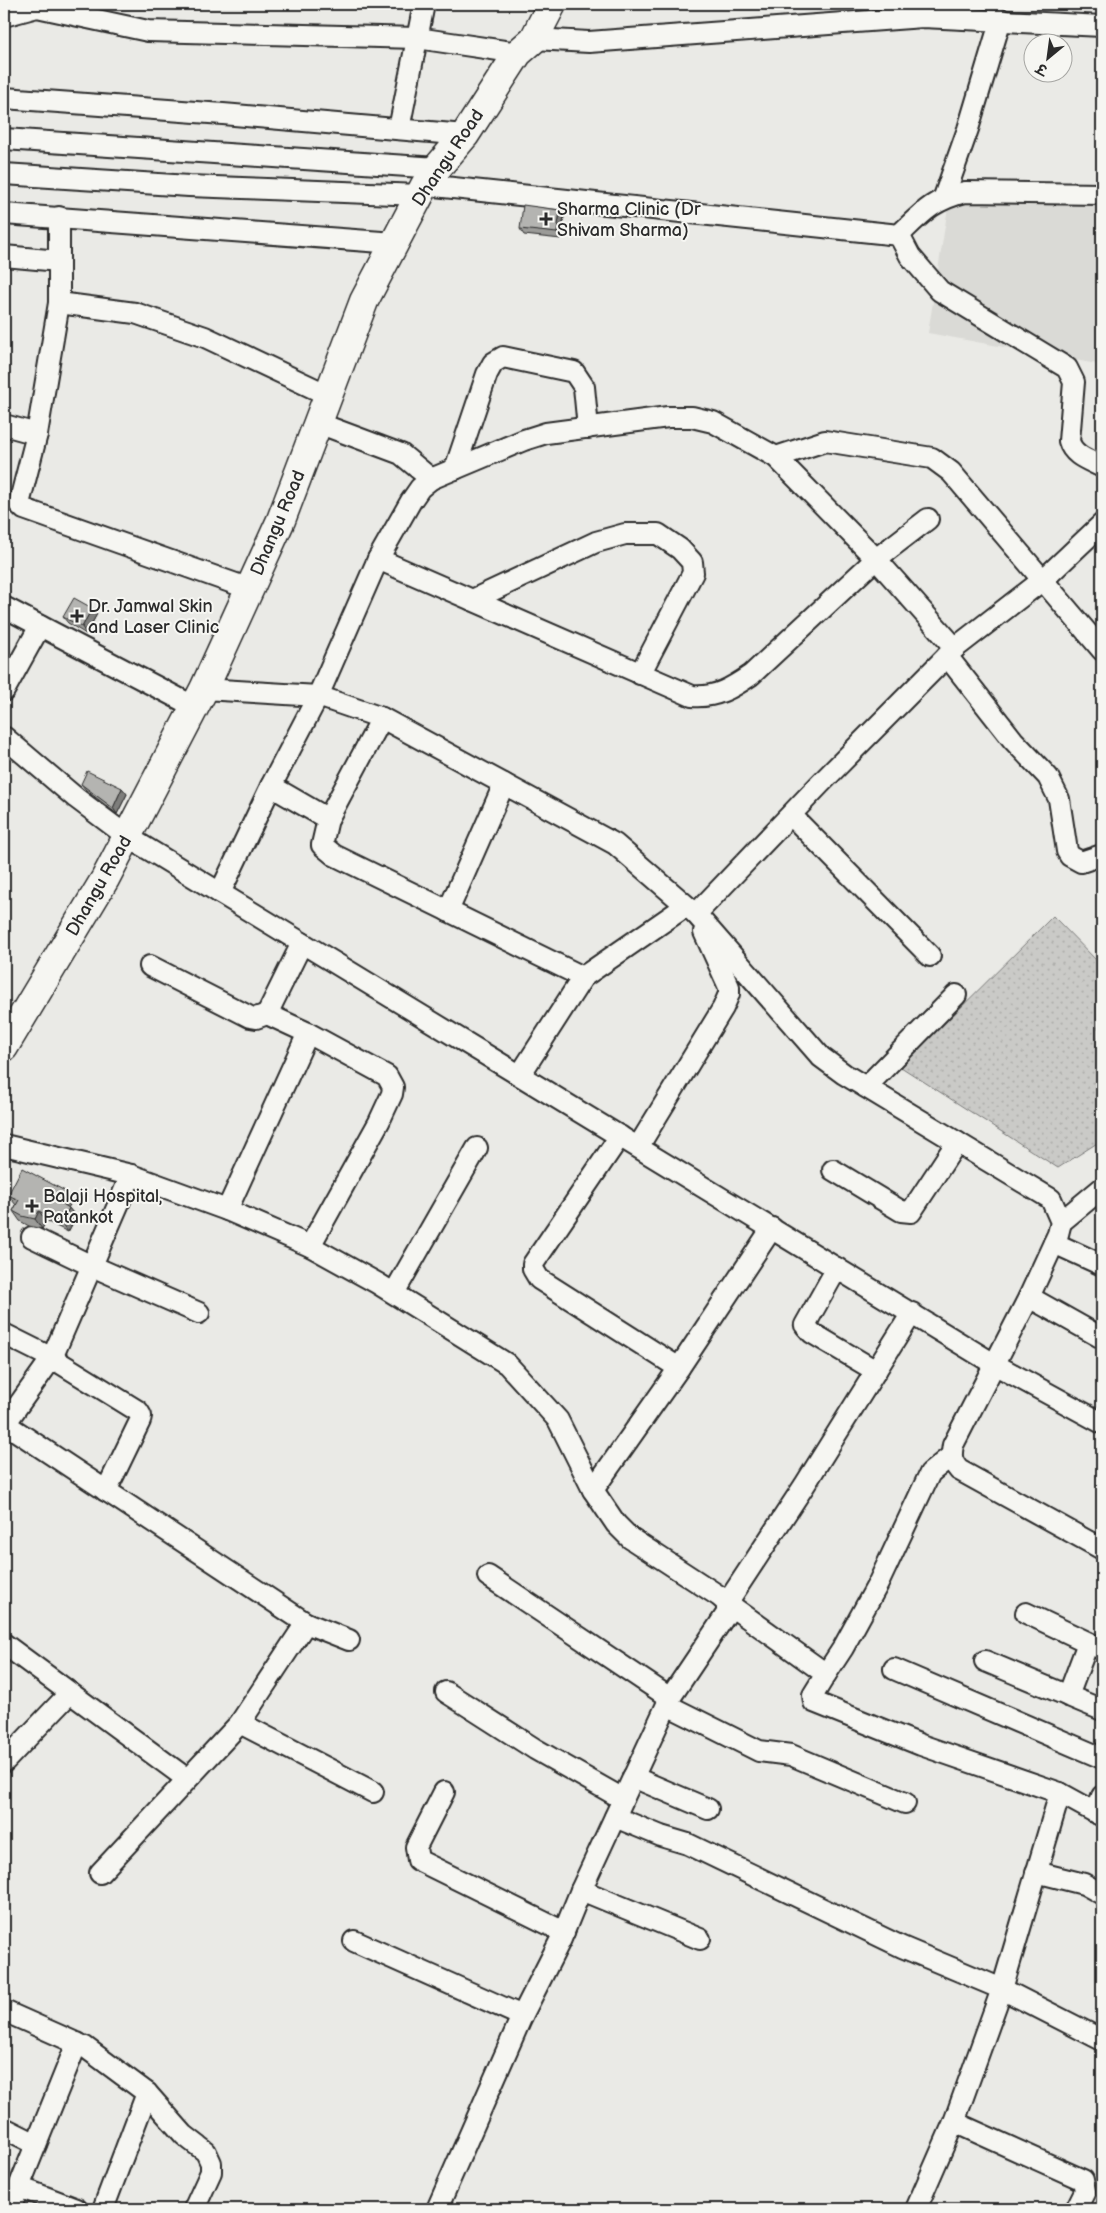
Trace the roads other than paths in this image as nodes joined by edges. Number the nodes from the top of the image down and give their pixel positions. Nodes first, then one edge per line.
1 (424, 4) edge
2 (552, 4) edge
3 (38, 5) edge
4 (4, 16) edge
5 (1001, 20) junction
6 (1102, 26) edge
7 (417, 38) junction
8 (526, 46) junction
9 (4, 98) edge
10 (399, 129) junction
11 (465, 135) junction
12 (4, 139) edge
13 (4, 174) edge
14 (427, 183) junction
15 (1102, 194) edge
16 (944, 197) junction
17 (4, 214) edge
18 (60, 217) junction
19 (899, 235) junction
20 (395, 243) junction
21 (4, 256) edge
22 (59, 261) junction
23 (59, 303) junction
24 (328, 395) junction
25 (318, 423) junction
26 (4, 425) edge
27 (588, 428) junction
28 (37, 434) junction
29 (776, 457) junction
30 (1102, 467) edge
31 (455, 469) junction
32 (431, 479) junction
33 (928, 519) dead end
34 (1102, 524) edge
35 (378, 559) junction
36 (876, 559) junction
37 (1044, 579) junction
38 (250, 589) junction
39 (472, 600) junction
40 (4, 607) edge
41 (40, 626) junction
42 (1102, 650) edge
43 (951, 652) junction
44 (640, 674) junction
45 (4, 691) edge
46 (318, 696) junction
47 (199, 698) junction
48 (382, 718) junction
49 (4, 737) edge
50 (504, 784) junction
51 (271, 786) junction
52 (791, 815) junction
53 (328, 819) junction
54 (128, 836) junction
55 (1102, 855) edge
56 (220, 893) junction
57 (691, 910) junction
58 (448, 911) junction
59 (302, 943) junction
60 (930, 956) dead end
61 (150, 966) dead end
62 (583, 977) junction
63 (956, 995) dead end
64 (267, 1014) junction
65 (308, 1033) junction
66 (4, 1047) edge
67 (520, 1075) junction
68 (866, 1087) junction
69 (620, 1136) junction
70 (957, 1142) junction
71 (4, 1145) edge
72 (638, 1147) junction
73 (477, 1148) dead end
74 (833, 1170) dead end
75 (131, 1174) junction
76 (1102, 1188) edge
77 (227, 1210) junction
78 (1061, 1222) junction
79 (772, 1228) junction
80 (32, 1237) dead end
81 (1054, 1243) junction
82 (310, 1246) junction
83 (1102, 1265) edge
84 (92, 1266) junction
85 (836, 1268) junction
86 (394, 1293) junction
87 (1029, 1297) junction
88 (199, 1313) dead end
89 (912, 1313) junction
90 (4, 1334) edge
91 (1102, 1338) edge
92 (52, 1358) junction
93 (994, 1364) junction
94 (679, 1368) junction
95 (876, 1371) junction
96 (5, 1423) edge
97 (1102, 1423) edge
98 (951, 1456) junction
99 (106, 1490) junction
100 (593, 1490) junction
101 (1102, 1549) edge
102 (488, 1576) dead end
103 (727, 1603) junction
104 (1026, 1613) dead end
105 (306, 1623) junction
106 (349, 1640) dead end
107 (4, 1644) edge
108 (1095, 1646) edge
109 (985, 1661) dead end
110 (894, 1669) dead end
111 (826, 1674) junction
112 (446, 1692) dead end
113 (69, 1694) junction
114 (1068, 1696) junction
115 (669, 1702) junction
116 (1102, 1710) edge
117 (240, 1723) junction
118 (1102, 1758) edge
119 (4, 1762) edge
120 (634, 1777) junction
121 (187, 1779) junction
122 (373, 1792) dead end
123 (444, 1792) dead end
124 (1060, 1793) junction
125 (624, 1799) junction
126 (905, 1803) dead end
127 (1100, 1808) edge
128 (708, 1809) dead end
129 (615, 1817) junction
130 (1036, 1872) junction
131 (100, 1873) dead end
132 (581, 1890) junction
133 (1102, 1894) edge
134 (564, 1932) junction
135 (700, 1939) dead end
136 (354, 1941) dead end
137 (1002, 1989) junction
138 (4, 2011) edge
139 (522, 2016) junction
140 (1102, 2040) edge
141 (77, 2043) junction
142 (147, 2093) junction
143 (954, 2122) junction
144 (4, 2128) edge
145 (36, 2144) junction
146 (19, 2187) junction
147 (10, 2209) edge
148 (77, 2209) edge
149 (103, 2209) edge
150 (194, 2209) edge
151 (437, 2209) edge
152 (916, 2209) edge
153 (1076, 2209) edge

1 - 7 street
2 - 8 street, Dhangu Road
3 - 4 street
3 - 7 street
5 - 6 street
5 - 8 street
5 - 16 street
7 - 8 street
7 - 10 street
8 - 11 street, Dhangu Road
9 - 10 street
10 - 11 street
11 - 14 street, Dhangu Road
12 - 14 street
13 - 14 street
14 - 19 street
14 - 20 street, Dhangu Road
15 - 16 street
16 - 19 street
17 - 18 street
18 - 20 street
18 - 22 street
19 - 30 street
20 - 24 street, Dhangu Road
21 - 22 street
22 - 23 street
23 - 24 street
23 - 28 street
24 - 25 street, Dhangu Road
25 - 32 street
25 - 38 street, Dhangu Road
26 - 28 street
27 - 29 street
27 - 31 street
27 - 31 street
28 - 38 street
29 - 36 street
29 - 37 street
31 - 32 street
32 - 35 street
33 - 36 street
34 - 37 street
35 - 39 street
35 - 46 street
36 - 43 street
36 - 44 street
37 - 42 street
37 - 43 street
38 - 47 street, Dhangu Road
39 - 44 street
39 - 44 street
40 - 41 street
41 - 45 street
41 - 47 street
43 - 52 street
43 - 55 street
46 - 47 street
46 - 48 street
46 - 51 street
47 - 54 street, Dhangu Road
48 - 50 street
48 - 53 street
49 - 54 street
50 - 57 street
50 - 58 street
51 - 53 street
51 - 56 street
52 - 57 street
52 - 60 street
53 - 58 street
54 - 56 street
54 - 66 street, Dhangu Road
56 - 59 street
57 - 62 street
57 - 68 street
57 - 72 street
58 - 62 street
59 - 64 street
59 - 67 street
61 - 64 street
62 - 67 street
63 - 68 street
64 - 65 street
65 - 77 street
65 - 82 street
67 - 69 street
68 - 70 street
69 - 72 street
69 - 94 street
70 - 74 street
70 - 78 street
71 - 75 street
72 - 79 street
73 - 86 street
75 - 77 street
75 - 84 street
76 - 78 street
77 - 82 street
78 - 81 street
79 - 85 street
79 - 94 street
80 - 84 street
81 - 83 street
81 - 87 street
82 - 86 street
84 - 88 street
84 - 92 street
85 - 89 street
85 - 95 street
86 - 100 street
87 - 91 street
87 - 93 street
89 - 93 street
89 - 95 street
90 - 92 street
92 - 96 street
92 - 99 street
93 - 97 street
93 - 98 street
94 - 100 street
95 - 103 street
96 - 99 street
98 - 101 street
98 - 111 street
99 - 105 street
100 - 103 street
102 - 115 street
103 - 111 street
103 - 115 street
104 - 108 street
105 - 106 street
105 - 117 street
107 - 113 street
108 - 114 street
109 - 114 street
110 - 118 street
111 - 124 street
112 - 125 street
113 - 119 street
113 - 121 street
114 - 116 street
115 - 120 street
115 - 126 street
117 - 121 street
117 - 122 street
120 - 125 street
120 - 128 street
121 - 131 street
123 - 134 street
124 - 127 street
124 - 130 street
125 - 129 street
129 - 132 street
129 - 137 street
130 - 133 street
130 - 137 street
132 - 134 street
132 - 135 street
134 - 139 street
136 - 139 street
137 - 140 street
137 - 143 street
138 - 141 street
139 - 151 street
141 - 142 street
141 - 145 street
142 - 149 street
142 - 150 street
143 - 152 street
143 - 153 street
144 - 145 street
145 - 146 street
146 - 147 street
146 - 148 street

